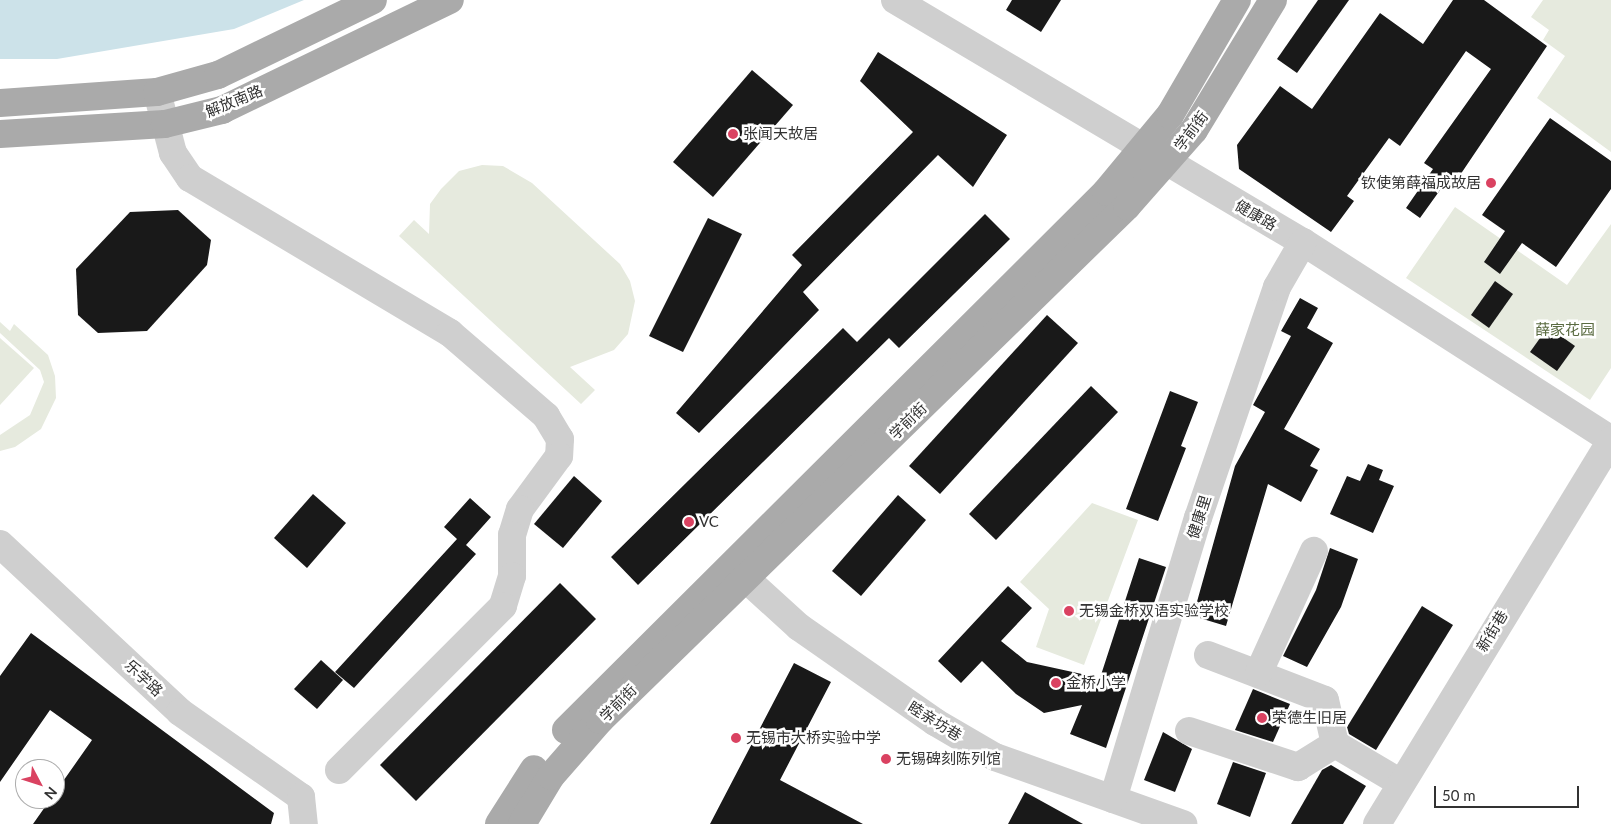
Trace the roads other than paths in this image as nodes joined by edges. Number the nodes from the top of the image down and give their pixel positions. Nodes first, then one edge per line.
1 (373, 0) edge
2 (450, 0) edge
3 (895, 0) edge
4 (1237, 0) edge
5 (1273, 0) edge
6 (157, 92) junction
7 (0, 103) edge
8 (166, 124) junction
9 (0, 134) edge
10 (1142, 149) junction
11 (1165, 163) junction
12 (1302, 242) junction
13 (1608, 432) edge
14 (0, 544) edge
15 (1314, 551) dead end
16 (745, 578) junction
17 (1208, 655) dead end
18 (1259, 672) junction
19 (1189, 731) dead end
20 (1335, 744) junction
21 (338, 770) dead end
22 (1401, 784) junction
23 (1113, 799) junction
24 (1142, 817) edge
25 (304, 824) edge
26 (499, 824) edge
27 (522, 824) edge
28 (1183, 824) edge
29 (1377, 824) edge

1 - 6 main road, 解放南路
2 - 8 main road, 解放南路
3 - 10 street, 健康路
4 - 10 main road, 学前街
5 - 11 main road, 学前街
6 - 7 main road, 解放南路
6 - 8 street
8 - 9 main road, 解放南路
8 - 21 street
10 - 11 street, 健康路
10 - 26 main road, 学前街
11 - 12 street, 健康路
11 - 16 main road, 学前街
12 - 13 street, 健康路
12 - 23 street, 健康里
13 - 22 street, 新街巷
14 - 25 street, 乐学路
15 - 18 street
16 - 23 street, 睦亲坊巷
16 - 27 main road, 学前街
17 - 18 street
18 - 20 street
19 - 20 street
20 - 22 street
22 - 29 street, 新街巷
23 - 24 street, 睦亲坊巷
24 - 28 street, 睦亲坊巷

